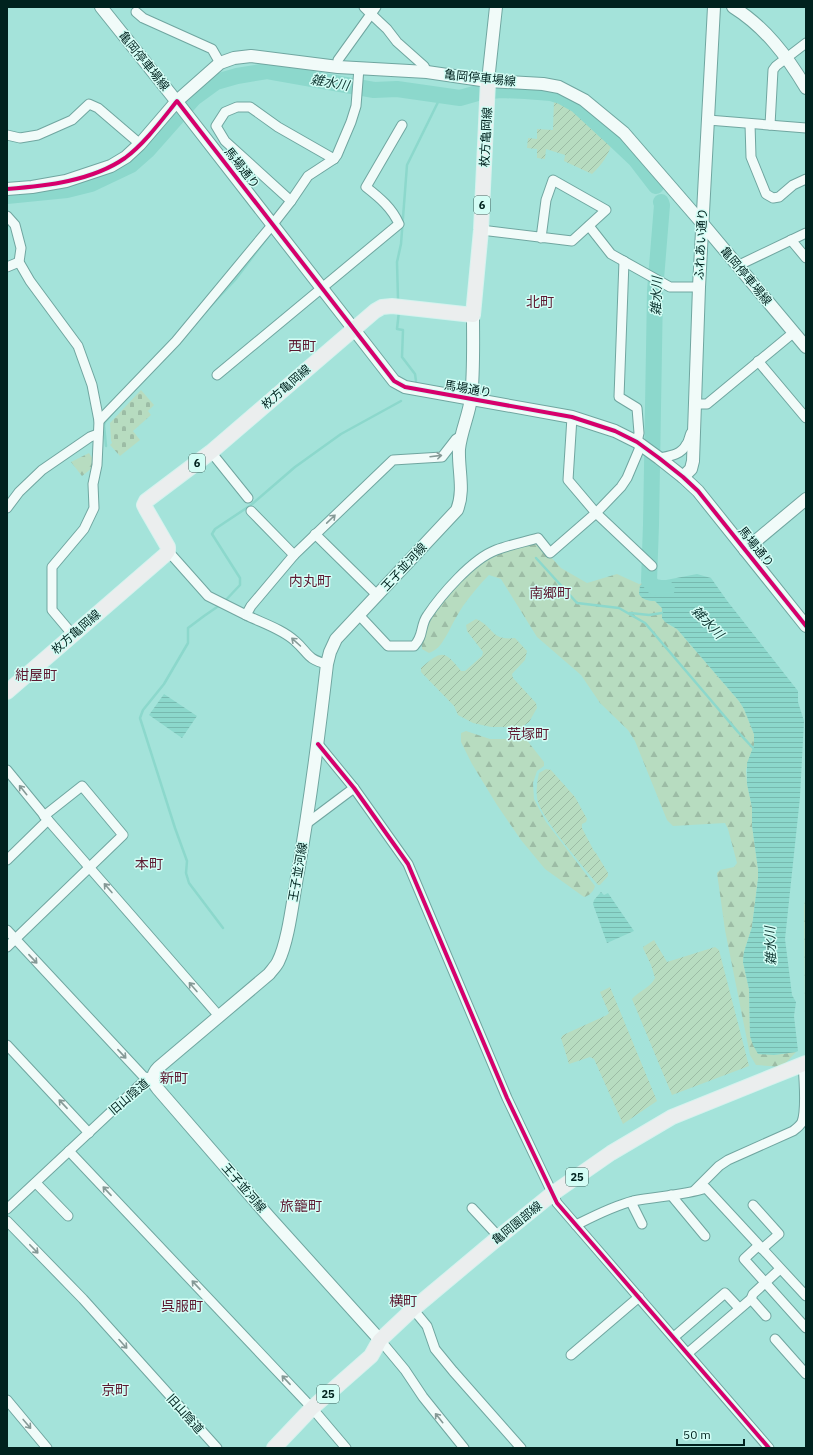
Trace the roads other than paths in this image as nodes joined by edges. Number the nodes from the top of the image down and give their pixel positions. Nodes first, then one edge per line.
1 (101, 7) edge
2 (364, 7) edge
3 (496, 7) edge
4 (714, 7) edge
5 (733, 7) edge
6 (373, 11) edge
7 (136, 12) dead end
8 (806, 43) edge
9 (787, 58) junction
10 (220, 63) junction
11 (338, 67) junction
12 (359, 68) junction
13 (427, 72) junction
14 (488, 88) junction
15 (806, 88) edge
16 (179, 104) junction
17 (708, 120) junction
18 (750, 124) junction
19 (402, 125) dead end
20 (770, 125) junction
21 (806, 128) edge
22 (7, 135) edge
23 (140, 144) junction
24 (334, 159) junction
25 (806, 179) edge
26 (7, 189) edge
27 (292, 201) junction
28 (7, 216) edge
29 (702, 223) junction
30 (273, 224) junction
31 (589, 226) junction
32 (481, 230) junction
33 (806, 233) edge
34 (541, 238) junction
35 (791, 240) junction
36 (806, 258) edge
37 (624, 261) junction
38 (19, 262) junction
39 (737, 266) junction
40 (7, 267) edge
41 (322, 287) junction
42 (699, 287) junction
43 (474, 315) junction
44 (354, 329) junction
45 (801, 339) edge
46 (758, 361) junction
47 (217, 375) dead end
48 (471, 399) junction
49 (694, 404) junction
50 (572, 417) junction
51 (806, 418) edge
52 (99, 421) junction
53 (694, 429) junction
54 (98, 434) junction
55 (461, 436) junction
56 (640, 445) junction
57 (211, 452) junction
58 (658, 457) junction
59 (684, 477) junction
60 (248, 498) dead end
61 (806, 499) edge
62 (7, 508) edge
63 (251, 511) dead end
64 (596, 513) junction
65 (315, 534) junction
66 (745, 550) junction
67 (168, 551) junction
68 (294, 555) junction
69 (652, 566) dead end
70 (377, 595) junction
71 (246, 615) junction
72 (359, 615) junction
73 (806, 626) edge
74 (73, 635) junction
75 (327, 664) junction
76 (7, 692) edge
77 (318, 744) junction
78 (7, 770) edge
79 (354, 788) junction
80 (46, 818) junction
81 (306, 824) junction
82 (7, 860) edge
83 (90, 868) junction
84 (7, 930) edge
85 (15, 940) junction
86 (7, 946) edge
87 (219, 1016) junction
88 (7, 1045) edge
89 (805, 1064) edge
90 (152, 1078) junction
91 (89, 1132) junction
92 (69, 1151) junction
93 (36, 1183) junction
94 (692, 1192) junction
95 (552, 1194) junction
96 (671, 1195) junction
97 (631, 1202) junction
98 (753, 1205) dead end
99 (472, 1208) dead end
100 (7, 1209) edge
101 (68, 1216) dead end
102 (7, 1220) edge
103 (642, 1224) dead end
104 (576, 1225) junction
105 (705, 1236) dead end
106 (499, 1237) junction
107 (760, 1247) junction
108 (780, 1269) junction
109 (765, 1283) junction
110 (806, 1296) edge
111 (639, 1297) junction
112 (750, 1299) junction
113 (739, 1308) junction
114 (413, 1309) junction
115 (766, 1316) dead end
116 (806, 1328) edge
117 (674, 1337) junction
118 (775, 1338) dead end
119 (380, 1340) junction
120 (688, 1353) junction
121 (571, 1355) dead end
122 (806, 1374) edge
123 (7, 1400) edge
124 (312, 1408) junction
125 (47, 1448) edge
126 (216, 1448) edge
127 (274, 1448) edge
128 (346, 1448) edge
129 (464, 1448) edge
130 (521, 1448) edge
131 (769, 1448) edge

1 - 16 main road, 亀岡停車場線
2 - 6 street
3 - 14 main road
4 - 17 main road, ふれあい通り
5 - 9 main road
6 - 11 street
6 - 13 street
7 - 10 street
8 - 9 street
9 - 15 main road
9 - 20 street
10 - 11 main road, 亀岡停車場線
10 - 16 main road, 亀岡停車場線
11 - 12 main road, 亀岡停車場線
12 - 13 main road, 亀岡停車場線
12 - 24 street
13 - 14 main road, 亀岡停車場線
14 - 29 main road, 亀岡停車場線
14 - 32 main road, 枚方亀岡線 / 6
16 - 23 main road
16 - 30 main road, 馬場通り
17 - 18 street
17 - 29 main road, ふれあい通り
18 - 20 street
18 - 25 street
19 - 41 street
20 - 21 street
22 - 23 street
23 - 26 main road
24 - 27 street
24 - 27 street
27 - 30 street
28 - 38 street
29 - 39 main road, 亀岡停車場線
29 - 42 main road, ふれあい通り
30 - 41 main road, 馬場通り
30 - 52 street
31 - 34 street
31 - 34 street
31 - 37 street
32 - 34 street
32 - 43 main road, 枚方亀岡線 / 6
33 - 35 street
35 - 36 street
35 - 39 street
37 - 42 street
37 - 56 street
38 - 40 street
38 - 52 street
39 - 45 main road, 亀岡停車場線
41 - 44 main road, 馬場通り
41 - 47 street
42 - 49 main road, ふれあい通り
43 - 44 main road, 枚方亀岡線 / 6
43 - 48 main road, 王子並河線
44 - 48 main road, 馬場通り
44 - 57 main road, 枚方亀岡線 / 6
45 - 46 street
46 - 49 street
46 - 51 street
48 - 50 main road, 馬場通り
48 - 55 main road, 王子並河線
49 - 53 main road, ふれあい通り
50 - 56 main road, 馬場通り
50 - 64 street
52 - 54 street
53 - 58 street
53 - 59 main road, ふれあい通り
54 - 62 street
54 - 74 street
65 -> 55 street
55 - 70 main road, 王子並河線
56 - 58 main road, 馬場通り
56 - 64 street
57 - 60 street
57 - 67 main road, 枚方亀岡線 / 6
58 - 59 main road, 馬場通り
59 - 66 main road, 馬場通り
61 - 66 main road
63 - 68 street
64 - 69 street
64 - 72 street
65 - 68 street
65 - 70 street
66 - 73 main road, 馬場通り
67 - 71 street
67 - 74 main road, 枚方亀岡線
68 - 71 street
70 - 72 main road, 王子並河線
75 -> 71 street
72 - 75 main road, 王子並河線
74 - 76 main road, 枚方亀岡線
75 - 77 main road, 王子並河線
77 - 79 street
77 - 81 main road, 王子並河線
80 -> 78 street
79 - 81 street
79 - 95 street
80 - 82 street
80 - 83 street
80 - 83 street
81 - 87 main road, 王子並河線
83 - 85 street
87 -> 83 street
84 - 85 street, 旧山陰道
85 - 86 street
85 -> 90 street, 旧山陰道
87 - 90 main road, 王子並河線
91 -> 88 street
89 - 94 street
89 - 95 main road, 亀岡園部線 / 25
90 - 91 street, 旧山陰道
90 - 119 main road, 王子並河線
91 - 92 street, 旧山陰道
92 - 93 street, 旧山陰道
124 -> 92 street
93 - 100 street, 旧山陰道
93 - 101 street
94 - 96 street
94 - 107 street
95 - 104 street
95 - 106 main road, 亀岡園部線 / 25
96 - 97 street
96 - 105 street
97 - 103 street
97 - 104 street
98 - 107 street
99 - 106 street
102 -> 126 street, 旧山陰道
104 - 111 street
106 - 114 main road, 亀岡園部線 / 25
107 - 108 street
107 - 109 street
108 - 109 street
108 - 110 street
109 - 112 street
109 - 116 street
111 - 117 street
111 - 121 street
112 - 113 street
112 - 115 street
113 - 117 street
113 - 120 street
114 - 119 main road, 亀岡園部線 / 25
114 - 130 street
117 - 120 street
118 - 122 street
119 - 124 main road, 亀岡園部線 / 25
129 -> 119 street
120 - 131 street
123 -> 125 street
124 - 127 main road, 亀岡園部線 / 25
124 - 128 street

